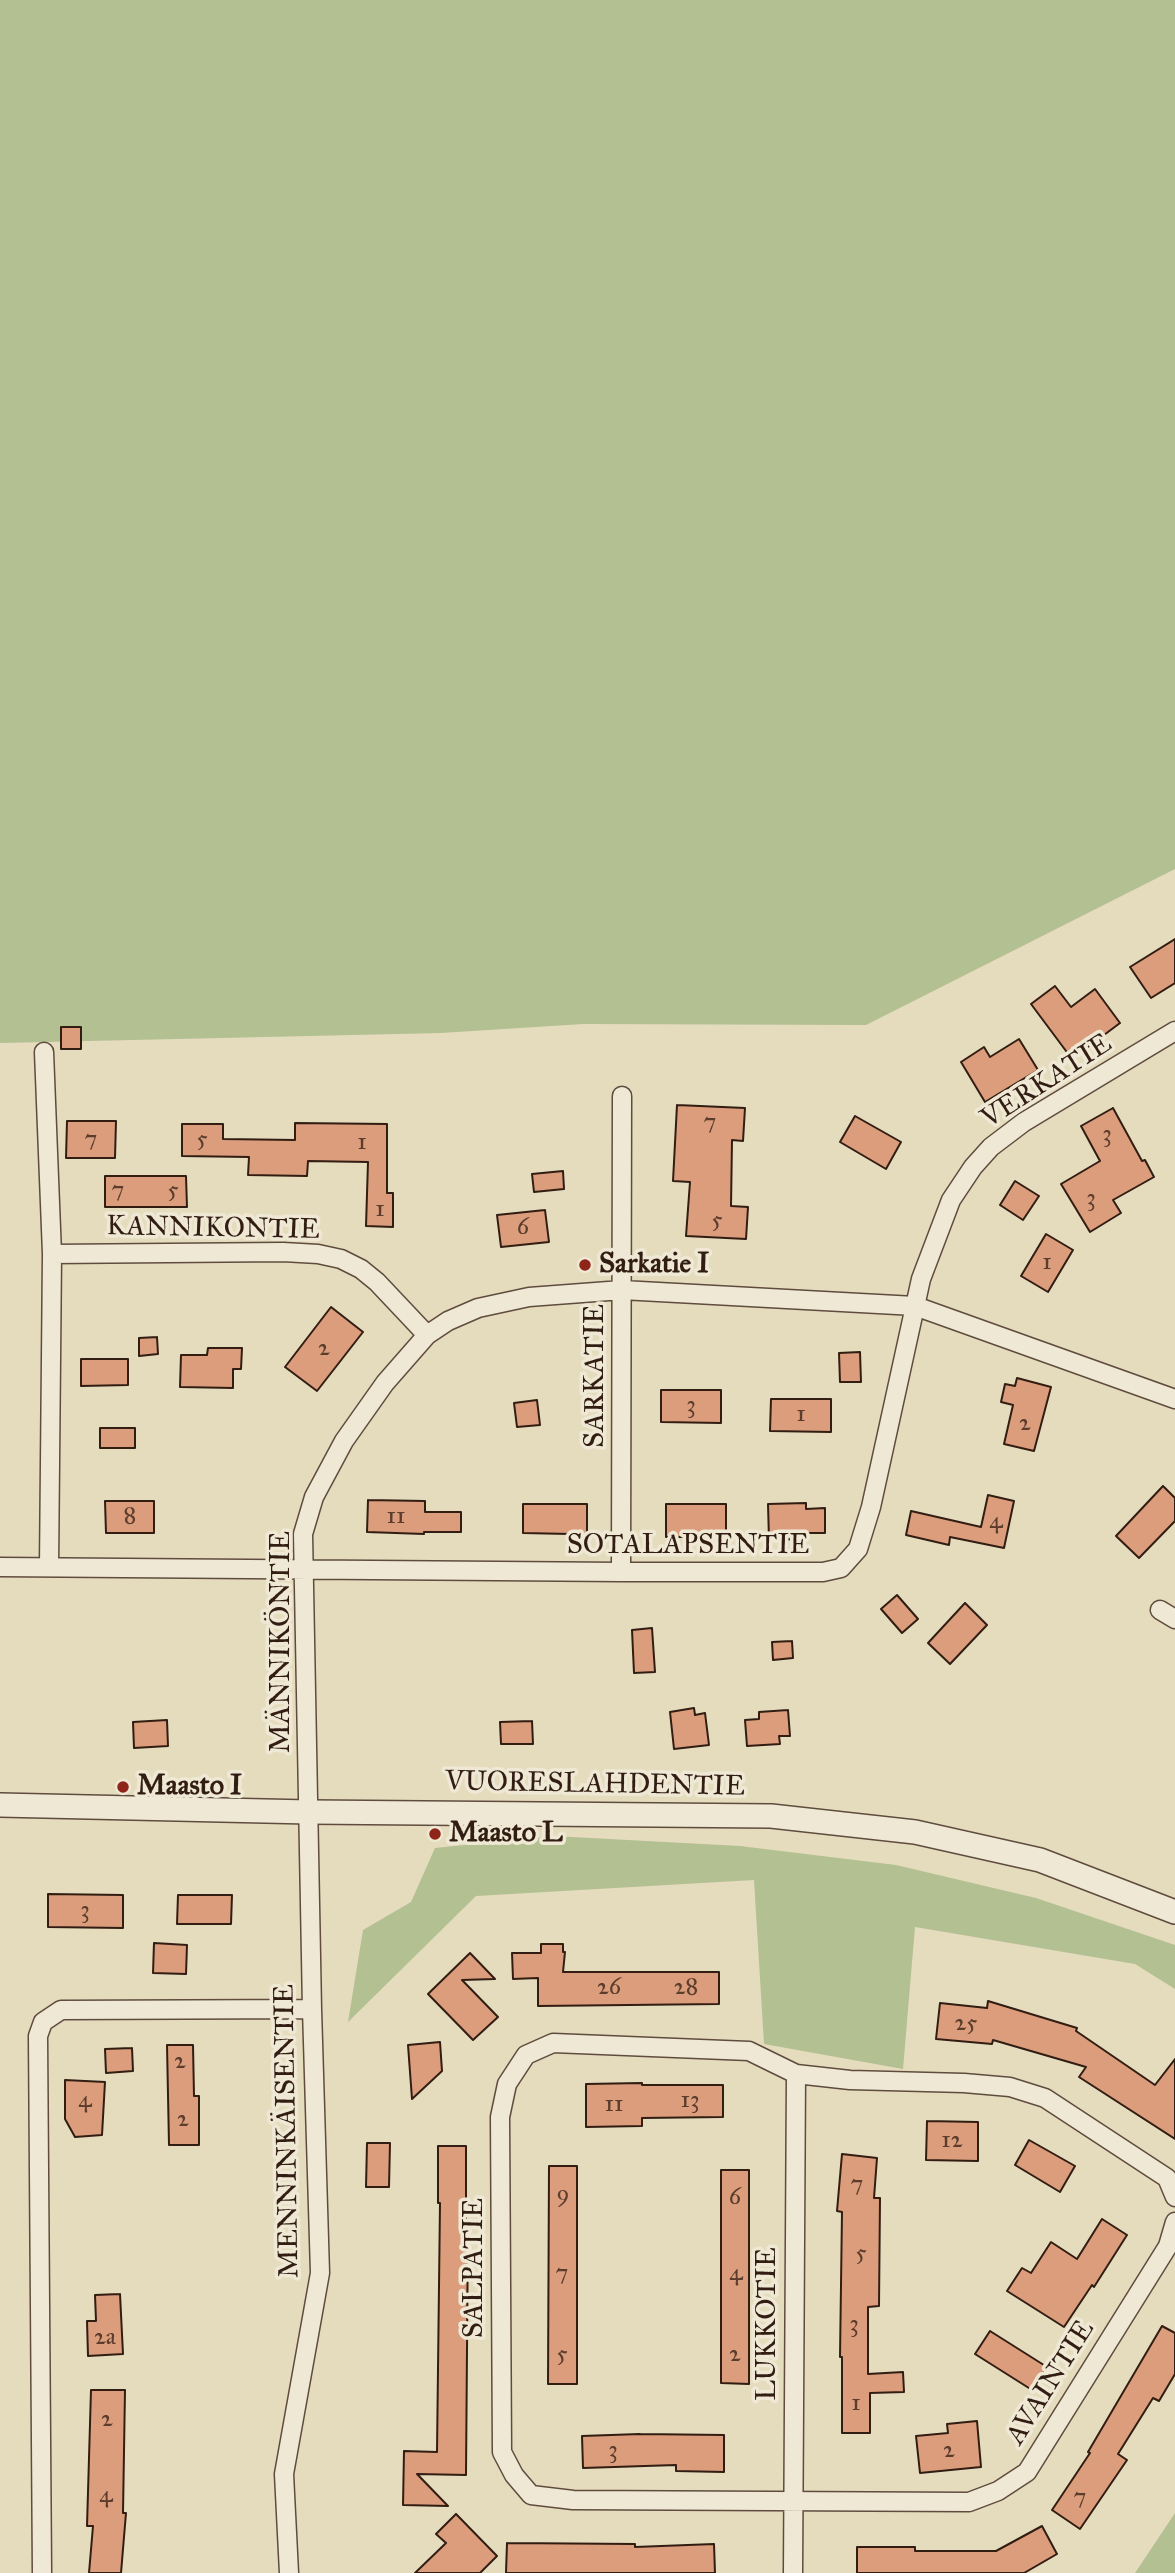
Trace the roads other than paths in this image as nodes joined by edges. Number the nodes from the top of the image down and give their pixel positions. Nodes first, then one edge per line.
1 (1175, 1031) edge
2 (44, 1052) dead end
3 (622, 1096) dead end
4 (52, 1254) junction
5 (622, 1290) junction
6 (915, 1306) junction
7 (426, 1335) junction
8 (1175, 1399) edge
9 (0, 1567) edge
10 (49, 1567) junction
11 (303, 1569) junction
12 (621, 1572) junction
13 (0, 1805) edge
14 (309, 1812) junction
15 (1175, 1912) edge
16 (312, 2009) junction
17 (796, 2074) junction
18 (1175, 2197) edge
19 (1175, 2222) edge
20 (793, 2502) junction
21 (42, 2573) edge
22 (289, 2573) edge
23 (793, 2573) edge

1 - 6 street, VERKATIE
2 - 4 street
3 - 5 street, SARKATIE
4 - 7 street, KANNIKONTIE
4 - 10 street
5 - 6 street, MÄNNIKÖNTIE
5 - 7 street, MÄNNIKÖNTIE
5 - 12 street, SARKATIE
6 - 8 street, MÄNNIKÖNTIE
6 - 12 street, SOTALAPSENTIE
7 - 11 street, MÄNNIKÖNTIE
9 - 10 street, SOTALAPSENTIE
10 - 11 street, SOTALAPSENTIE
11 - 12 street, SOTALAPSENTIE
11 - 14 street, MÄNNIKÖNTIE
13 - 14 street, VUORESLAHDENTIE
14 - 15 street, VUORESLAHDENTIE
14 - 16 street, MENNINKÄISENTIE
16 - 21 street
16 - 22 street, MENNINKÄISENTIE
17 - 18 street
17 - 20 street, LUKKOTIE
17 - 20 street, SALPATIE
19 - 20 street, AVAINTIE
20 - 23 street, LUKKOTIE

